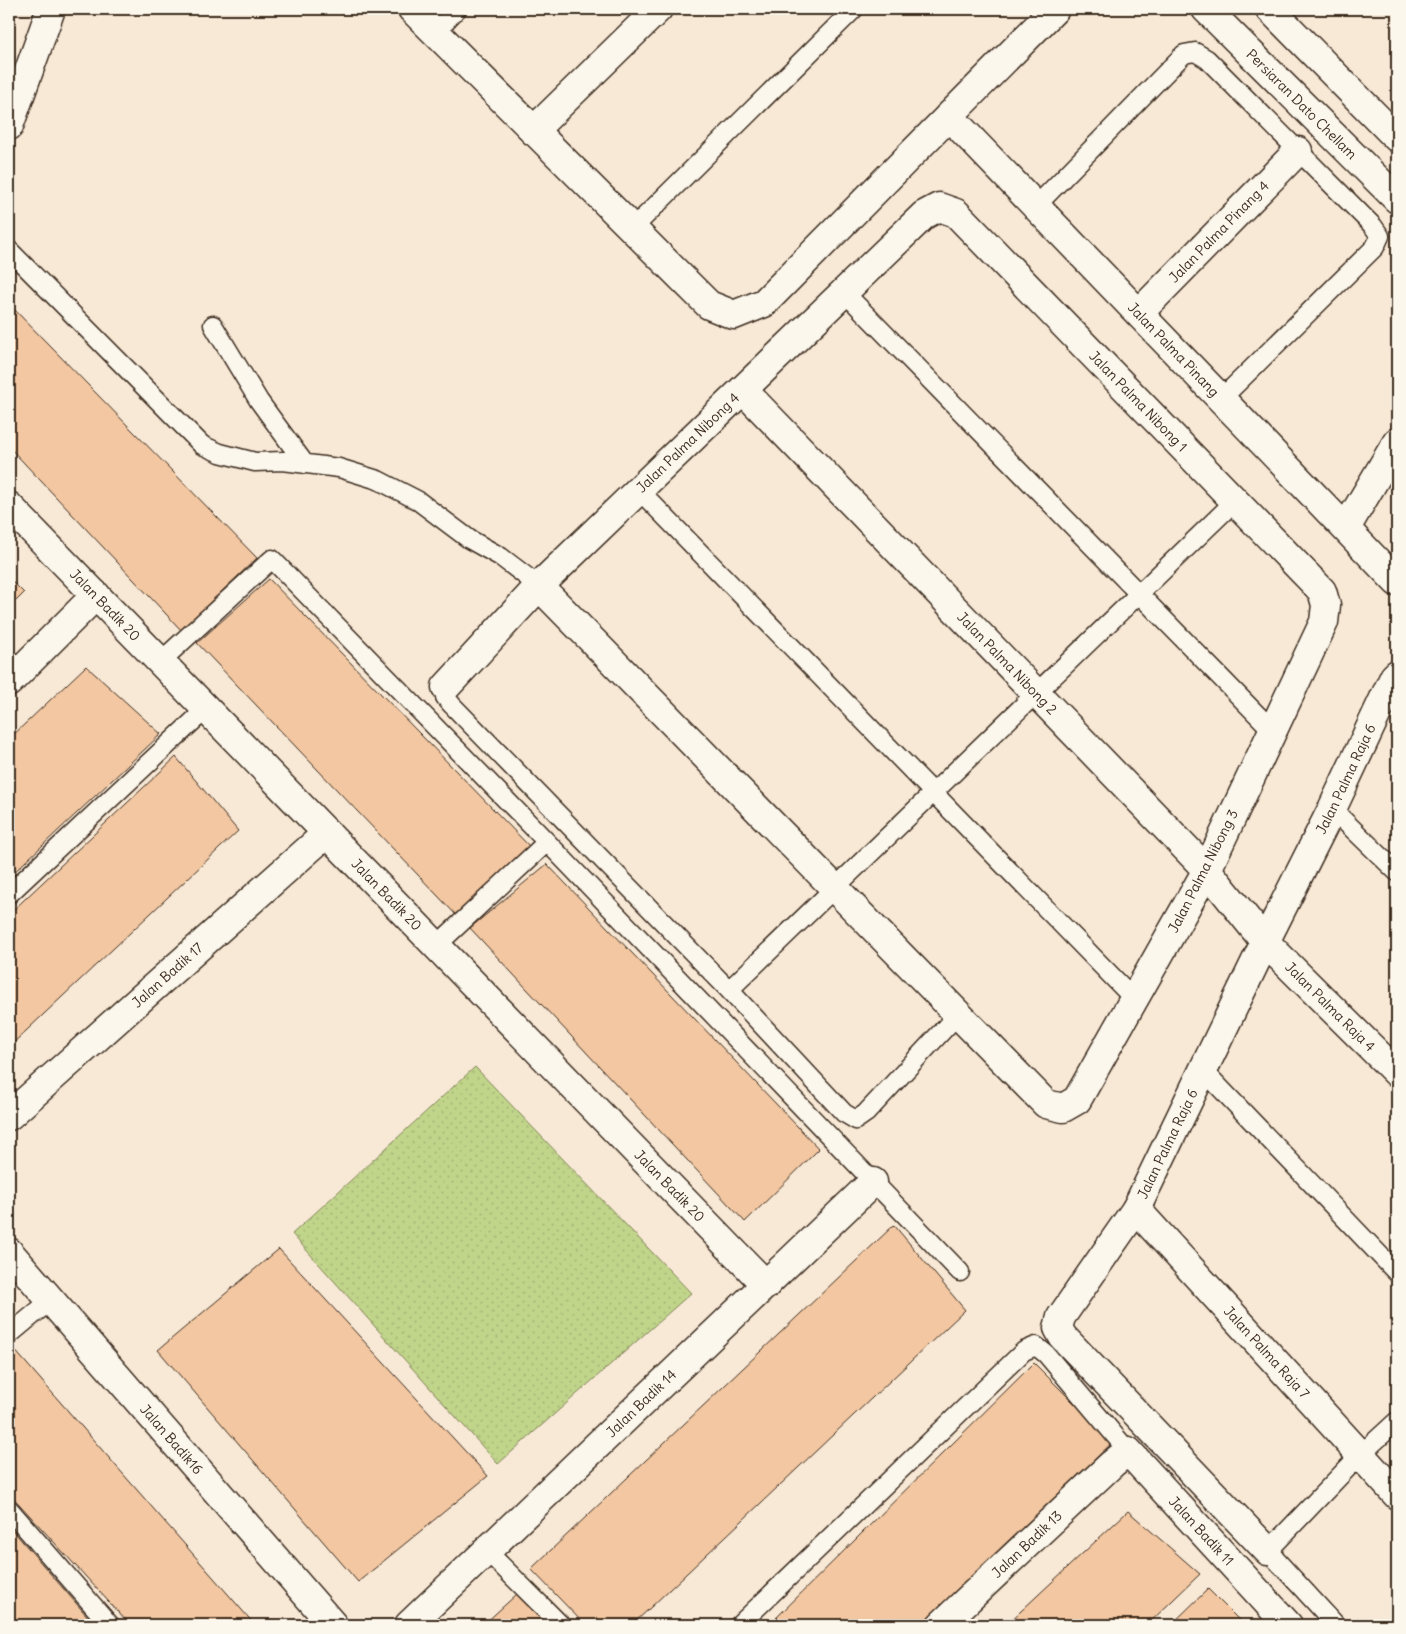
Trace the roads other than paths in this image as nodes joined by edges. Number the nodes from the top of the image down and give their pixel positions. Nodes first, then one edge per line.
1 (51, 9) edge
2 (412, 9) edge
3 (457, 9) edge
4 (658, 9) edge
5 (854, 9) edge
6 (1055, 9) edge
7 (1206, 9) edge
8 (1270, 9) edge
9 (435, 32) junction
10 (949, 116) junction
11 (9, 126) edge
12 (533, 131) junction
13 (1397, 138) edge
14 (1298, 151) junction
15 (1397, 199) edge
16 (1036, 206) junction
17 (938, 207) joint
18 (632, 229) junction
19 (9, 250) edge
20 (844, 292) junction
21 (1139, 314) junction
22 (213, 325) dead end
23 (743, 390) junction
24 (1221, 399) junction
25 (1397, 442) edge
26 (306, 464) junction
27 (639, 490) junction
28 (1234, 501) junction
29 (9, 506) edge
30 (1346, 528) junction
31 (1397, 582) edge
32 (539, 586) junction
33 (1139, 594) junction
34 (96, 595) junction
35 (1326, 605) joint
36 (160, 662) junction
37 (1397, 674) edge
38 (9, 682) edge
39 (446, 687) joint
40 (1036, 693) junction
41 (206, 708) junction
42 (1272, 731) junction
43 (933, 793) junction
44 (1332, 809) junction
45 (327, 833) junction
46 (547, 842) junction
47 (1207, 870) junction
48 (1397, 872) edge
49 (834, 888) junction
50 (9, 894) edge
51 (1265, 942) junction
52 (436, 946) junction
53 (729, 990) junction
54 (1134, 999) junction
55 (958, 1014) junction
56 (1203, 1070) junction
57 (1397, 1073) edge
58 (9, 1116) edge
59 (873, 1182) junction
60 (1136, 1209) junction
61 (9, 1252) edge
62 (960, 1272) dead end
63 (1397, 1273) edge
64 (766, 1285) junction
65 (51, 1300) junction
66 (9, 1335) edge
67 (1397, 1421) edge
68 (1360, 1455) junction
69 (1120, 1458) junction
70 (1397, 1496) edge
71 (9, 1509) edge
72 (487, 1551) junction
73 (1268, 1551) junction
74 (110, 1625) edge
75 (333, 1625) edge
76 (409, 1625) edge
77 (561, 1625) edge
78 (739, 1625) edge
79 (941, 1625) edge
80 (1288, 1625) edge
81 (1336, 1625) edge

1 - 11 street
2 - 9 street
3 - 9 lane
4 - 12 street
5 - 18 lane
6 - 10 street
7 - 15 street, Persiaran Dato Chellam
8 - 13 street
9 - 12 street
10 - 16 street, Jalan Palma Pinang
10 - 18 street
12 - 18 street
14 - 16 lane
14 - 21 street, Jalan Palma Pinang 4
14 - 24 lane
16 - 21 street, Jalan Palma Pinang
17 - 20 street, Jalan Palma Nibong 4
17 - 28 street, Jalan Palma Nibong 1
19 - 26 lane
20 - 23 street, Jalan Palma Nibong 4
20 - 33 lane
21 - 24 street, Jalan Palma Pinang
22 - 26 lane
23 - 27 street, Jalan Palma Nibong 4
23 - 40 street, Jalan Palma Nibong 2
24 - 30 street, Jalan Palma Pinang
25 - 30 street
26 - 32 lane
27 - 32 street, Jalan Palma Nibong 4
27 - 43 lane
28 - 33 lane
28 - 35 street, Jalan Palma Nibong 1
29 - 34 street, Jalan Badik 20
30 - 31 street, Jalan Palma Pinang
32 - 39 street, Jalan Palma Nibong 4
32 - 49 street
33 - 40 lane
33 - 42 lane
34 - 36 street, Jalan Badik 20
34 - 38 street
35 - 42 street, Jalan Palma Nibong 3
36 - 41 street, Jalan Badik 20
36 - 46 lane
37 - 44 street, Jalan Palma Raja 6
39 - 53 lane
40 - 43 lane
40 - 47 street, Jalan Palma Nibong 2
41 - 45 street, Jalan Badik 20
41 - 50 lane
42 - 47 street, Jalan Palma Nibong 3
43 - 49 lane
43 - 54 lane
44 - 48 lane
44 - 51 street, Jalan Palma Raja 6
45 - 52 street, Jalan Badik 20
45 - 58 street, Jalan Badik 17
46 - 52 lane
46 - 59 lane
47 - 51 street, Jalan Palma Nibong 2
47 - 54 street, Jalan Palma Nibong 3
49 - 53 lane
49 - 55 street
51 - 56 street, Jalan Palma Raja 6
51 - 57 street, Jalan Palma Raja 4
52 - 64 street, Jalan Badik 20
53 - 55 lane
54 - 55 street, Jalan Palma Nibong 3
56 - 60 street, Jalan Palma Raja 6
56 - 63 lane
59 - 62 lane
59 - 64 street, Jalan Badik 14
60 - 68 street, Jalan Palma Raja 7
60 - 73 street, Jalan Palma Raja 6
61 - 65 street, Jalan Badik16
64 - 72 street, Jalan Badik 14
65 - 66 lane
65 - 75 street, Jalan Badik16
67 - 68 lane
68 - 70 street, Jalan Palma Raja 7
68 - 73 lane
69 - 78 lane
69 - 79 street, Jalan Badik 13
69 - 80 street, Jalan Badik 11
71 - 74 lane
72 - 76 street, Jalan Badik 14
72 - 77 lane
73 - 81 lane

